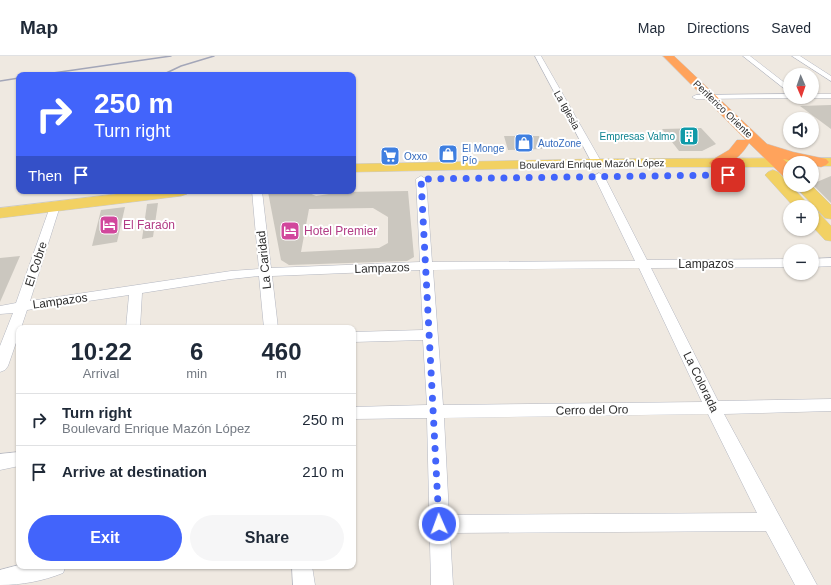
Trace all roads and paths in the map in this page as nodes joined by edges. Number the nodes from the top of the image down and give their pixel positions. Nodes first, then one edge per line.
1 (538, 56) edge
2 (655, 56) edge
3 (668, 56) edge
4 (746, 56) edge
5 (796, 56) edge
6 (831, 79) edge
7 (783, 85) edge
8 (783, 96) edge
9 (819, 96) edge
10 (831, 96) edge
11 (696, 97) junction
12 (711, 97) junction
13 (742, 143) junction
14 (761, 146) junction
15 (717, 163) junction
16 (761, 163) junction
17 (821, 166) edge
18 (356, 168) edge
19 (776, 169) junction
20 (598, 170) junction
21 (783, 172) edge
22 (831, 174) edge
23 (421, 179) junction
24 (356, 180) edge
25 (809, 192) edge
26 (41, 194) edge
27 (156, 194) edge
28 (258, 194) edge
29 (0, 199) edge
30 (799, 200) edge
31 (55, 206) junction
32 (0, 213) edge
33 (831, 214) edge
34 (819, 223) edge
35 (831, 236) edge
36 (831, 262) edge
37 (783, 263) edge
38 (819, 263) edge
39 (644, 264) junction
40 (426, 266) junction
41 (265, 272) junction
42 (136, 290) junction
43 (22, 306) junction
44 (0, 310) edge
45 (133, 325) edge
46 (271, 325) edge
47 (430, 335) junction
48 (356, 337) edge
49 (0, 366) edge
50 (831, 405) edge
51 (714, 409) junction
52 (435, 411) junction
53 (356, 413) edge
54 (16, 459) edge
55 (0, 462) edge
56 (770, 522) junction
57 (439, 524) junction
58 (44, 569) edge
59 (302, 569) edge
60 (0, 580) edge
61 (304, 585) edge
62 (442, 585) edge
63 (806, 585) edge

1 - 20 street, La Iglesia
2 - 11 highway, Periferico Oriente
3 - 12 highway, Periferico Oriente
4 - 7 street
5 - 6 street
8 - 12 street
9 - 10 street
11 - 12 street
11 - 13 highway, Periferico Oriente
12 - 14 highway, Periferico Oriente
13 - 15 highway
13 - 16 highway, Periferico Oriente
14 - 17 highway
14 - 19 highway, Periferico Oriente
15 - 16 main road, Boulevard Enrique Mazón López
15 - 20 main road, Boulevard Enrique Mazón López
16 - 19 highway, Periferico Oriente
17 - 19 main road, Boulevard Enrique Mazón López
17 - 22 main road, Boulevard Enrique Mazón López
18 - 20 main road, Boulevard Enrique Mazón López
19 - 20 main road, Boulevard Enrique Mazón López
19 - 21 highway
19 - 30 main road
20 - 23 main road, Boulevard Enrique Mazón López
20 - 39 street, La Colorada
23 - 24 main road, Boulevard Enrique Mazón López
23 - 40 street
25 - 33 main road
26 - 29 main road
27 - 31 main road
28 - 41 street, La Caridad
31 - 32 main road
31 - 43 street, El Cobre
34 - 35 main road
36 - 38 street
37 - 39 street, Lampazos
39 - 40 street, Lampazos
39 - 51 street, La Colorada
40 - 41 street, Lampazos
40 - 47 street
41 - 42 street, Lampazos
41 - 46 street, La Caridad
42 - 43 street, Lampazos
42 - 45 street
43 - 44 street, Lampazos
43 - 49 street, El Cobre
47 - 48 street
47 - 52 street
50 - 51 street, Cerro del Oro
51 - 52 street, Cerro del Oro
51 - 56 street, La Colorada
52 - 53 street, Cerro del Oro
52 - 57 street
54 - 55 street
56 - 57 street
56 - 63 street, La Colorada
57 - 62 street
58 - 60 street
59 - 61 street

